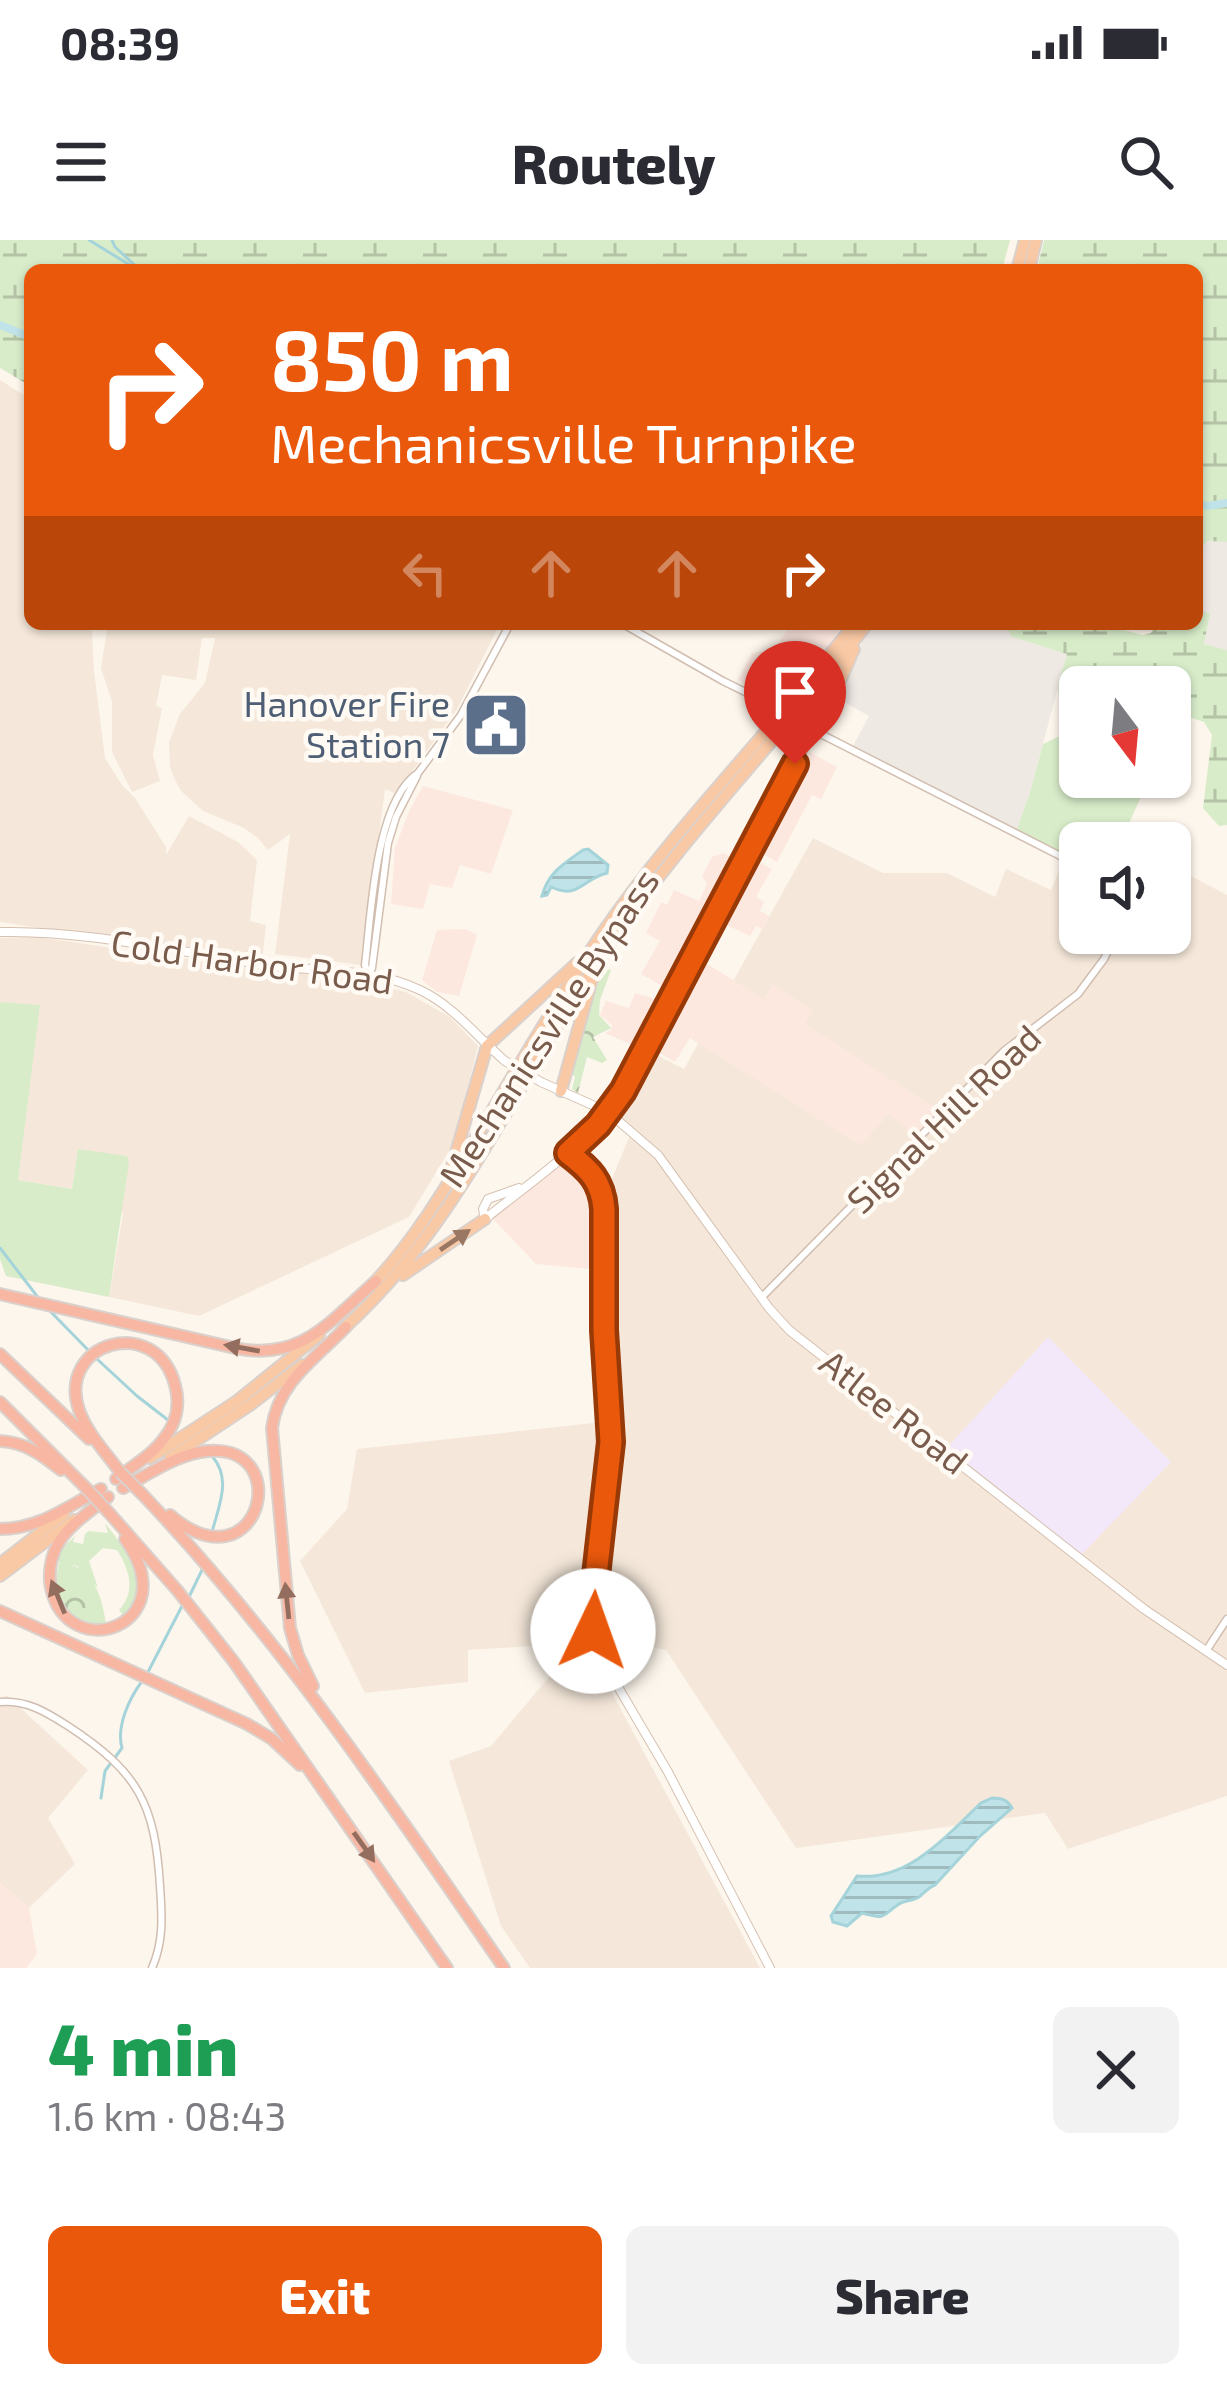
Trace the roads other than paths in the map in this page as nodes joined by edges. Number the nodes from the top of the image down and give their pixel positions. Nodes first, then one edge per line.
1 (507, 630) edge
2 (633, 630) edge
3 (850, 630) edge
4 (862, 630) edge
5 (864, 630) edge
6 (841, 679) joint
7 (789, 715) junction
8 (814, 730) junction
9 (798, 760) junction
10 (1059, 855) edge
11 (620, 909) junction
12 (622, 926) junction
13 (0, 932) edge
14 (1105, 954) edge
15 (368, 974) junction
16 (487, 1046) junction
17 (561, 1091) junction
18 (608, 1112) junction
19 (568, 1153) junction
20 (526, 1186) junction
21 (490, 1215) junction
22 (413, 1237) junction
23 (376, 1281) junction
24 (0, 1294) edge
25 (761, 1298) junction
26 (360, 1313) junction
27 (341, 1324) junction
28 (0, 1354) edge
29 (0, 1402) edge
30 (0, 1441) edge
31 (108, 1457) junction
32 (120, 1479) junction
33 (81, 1484) junction
34 (104, 1493) junction
35 (143, 1496) junction
36 (113, 1517) junction
37 (0, 1529) edge
38 (0, 1564) edge
39 (0, 1576) edge
40 (0, 1611) edge
41 (1227, 1619) edge
42 (1206, 1651) junction
43 (1227, 1665) edge
44 (0, 1702) edge
45 (350, 1745) junction
46 (343, 1818) junction
47 (152, 1968) edge
48 (447, 1968) edge
49 (504, 1968) edge
50 (770, 1968) edge

1 - 15 street
2 - 7 street
3 - 7 highway, Mechanicsville Bypass
4 - 7 highway, Mechanicsville Bypass
5 - 6 highway
6 - 8 main road
7 - 8 main road
7 - 9 main road
7 - 11 highway, Mechanicsville Bypass
7 - 12 highway, Mechanicsville Bypass
8 - 9 main road
8 - 10 street
9 - 18 main road
11 - 16 highway
11 - 22 highway, Mechanicsville Bypass
12 - 17 highway
12 - 26 highway, Mechanicsville Bypass
13 - 15 main road, Cold Harbor Road
14 - 25 street, Signal Hill Road
15 - 16 main road, Cold Harbor Road
16 - 17 main road, Cold Harbor Road, bridge
16 - 22 highway
17 - 18 main road, Cold Harbor Road
18 - 19 main road
18 - 25 main road, Atlee Road
19 - 20 main road
19 - 50 main road
20 - 21 main road
20 - 21 main road
26 -> 21 highway
22 - 23 highway, Mechanicsville Bypass
23 -> 24 highway
23 - 27 highway, Mechanicsville Bypass
25 - 42 main road, Atlee Road
26 - 27 highway
27 - 32 highway
45 -> 27 highway
28 - 31 highway
29 - 33 highway
30 - 33 highway
31 - 32 highway
31 - 32 highway
32 - 34 highway
32 - 35 highway, bridge
32 - 35 highway
33 - 36 highway, bridge
36 -> 34 highway
34 - 37 highway
34 - 38 highway
34 - 39 highway
35 - 45 highway
36 - 46 highway
40 - 46 highway
41 - 42 street
42 - 43 main road, Atlee Road
44 - 47 street
45 - 49 highway
46 -> 48 highway

